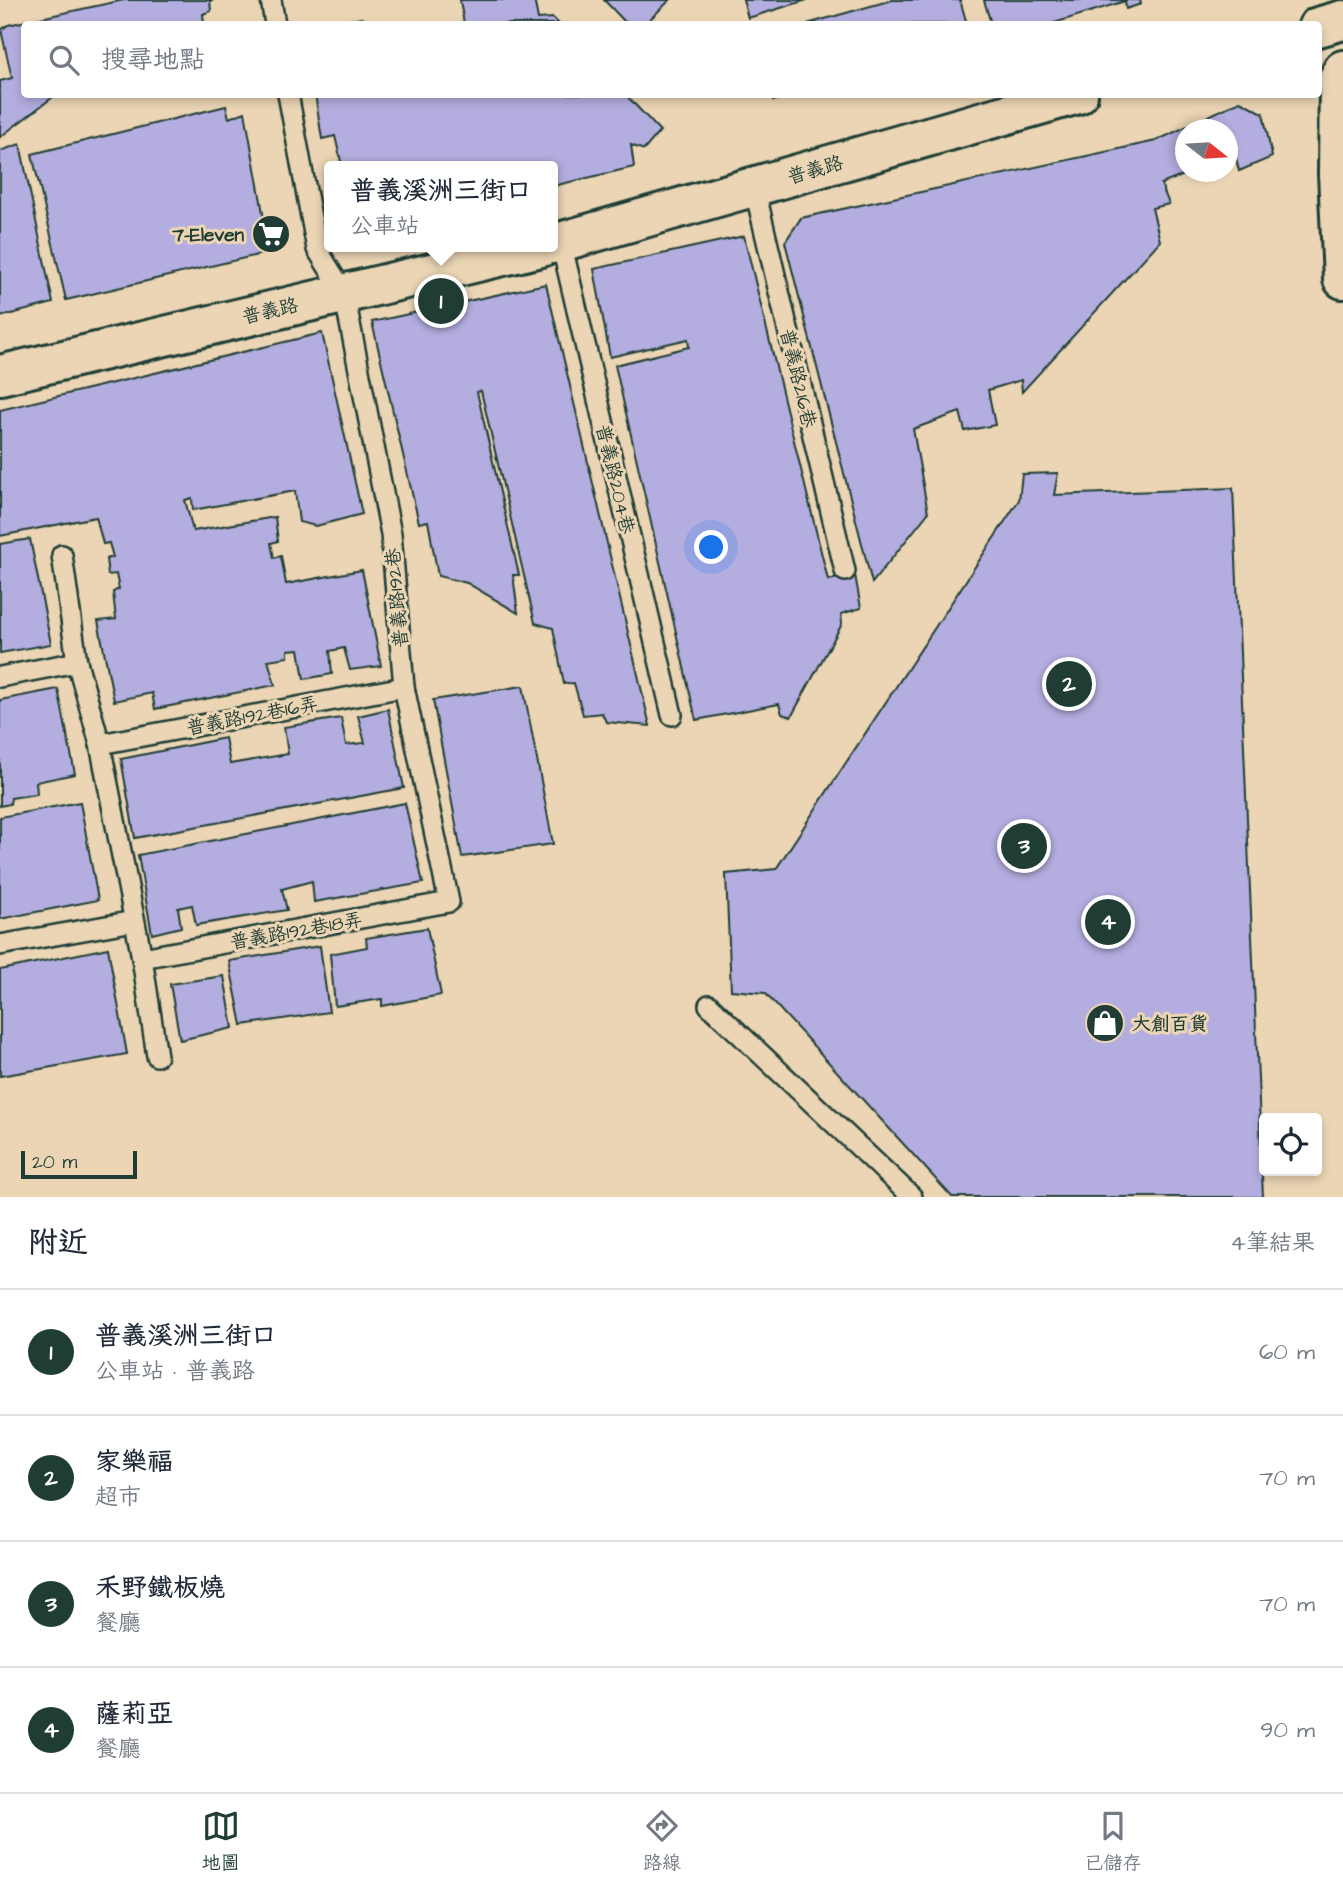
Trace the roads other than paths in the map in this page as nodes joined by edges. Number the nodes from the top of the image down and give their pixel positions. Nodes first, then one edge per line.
1 (271, 0) edge
2 (1343, 20) edge
3 (274, 21) edge
4 (1322, 26) edge
5 (1343, 70) edge
6 (289, 98) edge
7 (1064, 98) edge
8 (754, 186) junction
9 (558, 242) edge
10 (518, 252) edge
11 (554, 252) edge
12 (1343, 279) edge
13 (344, 293) junction
14 (0, 375) edge
15 (62, 555) dead end
16 (845, 571) dead end
17 (77, 662) junction
18 (0, 677) edge
19 (404, 687) junction
20 (671, 715) dead end
21 (100, 744) junction
22 (449, 902) joint
23 (134, 921) junction
24 (0, 945) edge
25 (142, 958) junction
26 (709, 1005) dead end
27 (157, 1056) dead end
28 (912, 1197) edge

1 - 3 lane
2 - 4 street
5 - 12 street
6 - 13 lane
7 - 8 street, 普義路
8 - 9 street, 普義路
8 - 16 lane, 普義路216巷
10 - 13 street, 普義路
11 - 20 lane, 普義路204巷
13 - 14 street, 普義路
13 - 19 lane, 普義路192巷
15 - 17 lane
17 - 18 lane
17 - 21 lane
19 - 21 lane, 普義路192巷16弄
19 - 22 lane, 普義路192巷
21 - 23 lane
22 - 25 lane, 普義路192巷18弄
23 - 24 lane
23 - 25 lane
25 - 27 lane
26 - 28 lane

